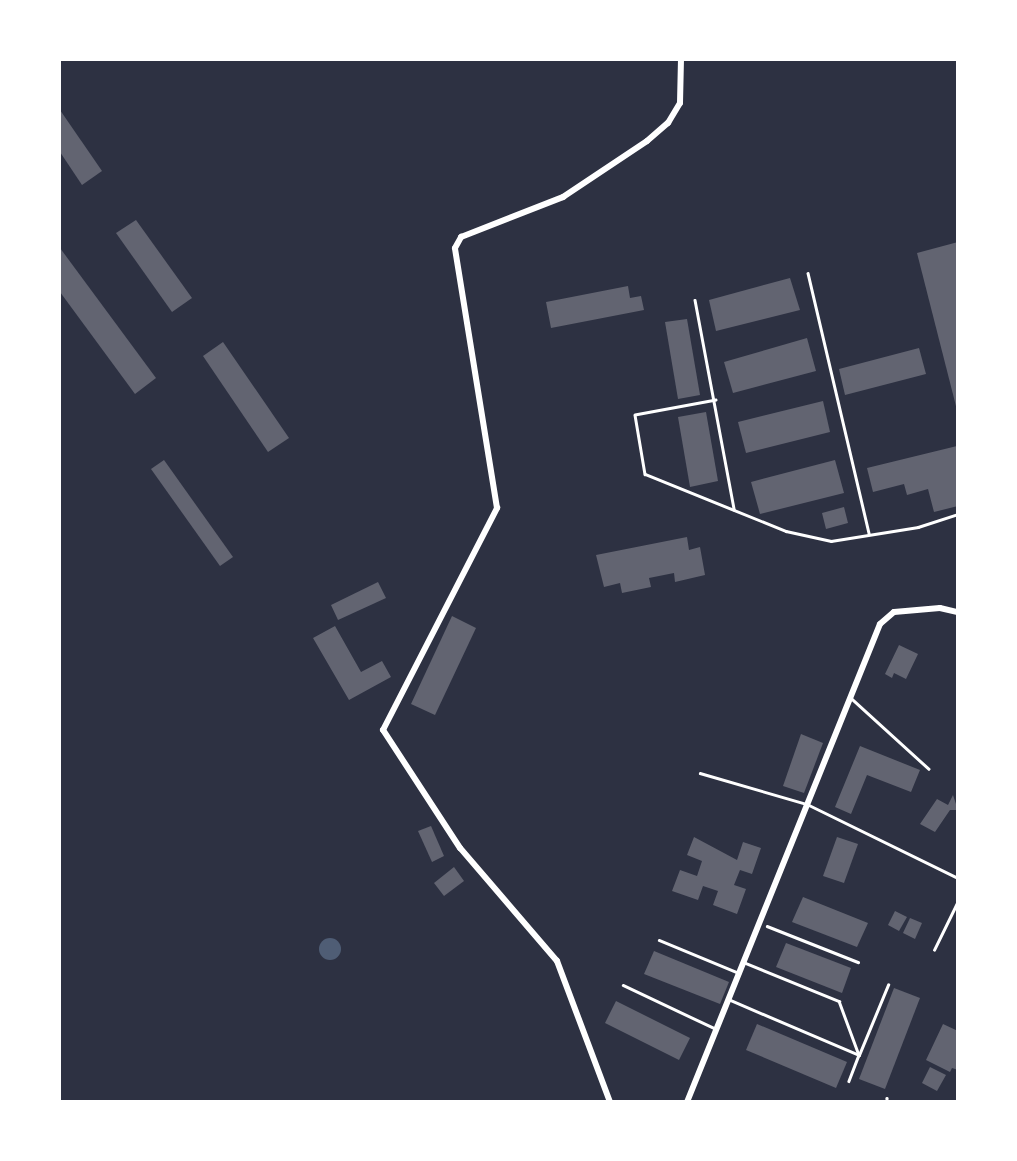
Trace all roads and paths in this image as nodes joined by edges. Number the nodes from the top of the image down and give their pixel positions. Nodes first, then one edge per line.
1 (681, 60) edge
2 (808, 272) dead end
3 (695, 300) dead end
4 (716, 400) junction
5 (734, 509) junction
6 (957, 514) edge
7 (869, 533) junction
8 (957, 612) edge
9 (850, 698) junction
10 (929, 769) dead end
11 (700, 773) dead end
12 (807, 804) junction
13 (957, 878) edge
14 (957, 901) edge
15 (760, 923) junction
16 (659, 940) dead end
17 (934, 950) dead end
18 (743, 962) junction
19 (858, 962) dead end
20 (739, 973) junction
21 (623, 985) dead end
22 (888, 985) dead end
23 (729, 999) junction
24 (716, 1029) junction
25 (859, 1055) junction
26 (849, 1081) dead end
27 (610, 1101) edge
28 (687, 1101) edge

1 - 27 street
2 - 7 lane
3 - 4 lane
4 - 5 lane
4 - 5 lane
5 - 7 lane
6 - 7 lane
8 - 9 street
9 - 10 lane
9 - 12 street
11 - 12 lane
12 - 13 lane
12 - 15 street
14 - 17 lane
15 - 18 street
15 - 19 path
16 - 20 lane
18 - 20 street
18 - 25 lane
20 - 23 street
21 - 24 lane
22 - 25 lane
23 - 24 street
23 - 25 lane
24 - 28 street
25 - 26 lane

